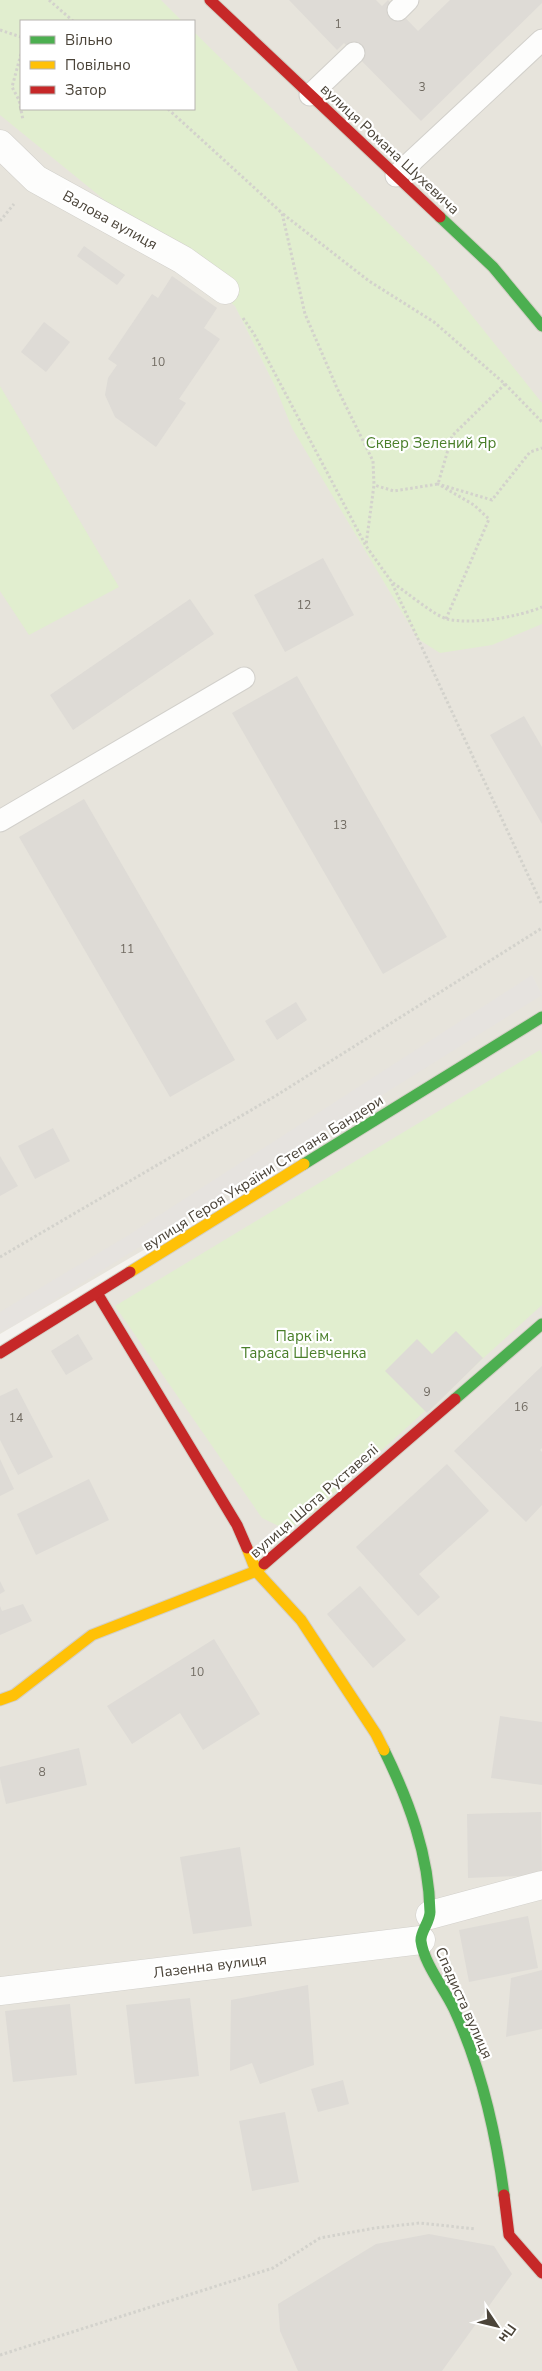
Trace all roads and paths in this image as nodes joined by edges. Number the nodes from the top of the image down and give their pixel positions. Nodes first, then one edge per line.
1 (50, 0) edge
2 (210, 0) edge
3 (72, 20) edge
4 (0, 30) edge
5 (20, 37) edge
6 (542, 40) edge
7 (354, 52) dead end
8 (20, 58) edge
9 (310, 95) junction
10 (20, 109) edge
11 (20, 110) edge
12 (169, 110) edge
13 (24, 126) dead end
14 (0, 144) edge
15 (396, 176) junction
16 (282, 214) junction
17 (225, 290) joint
18 (542, 326) edge
19 (505, 384) junction
20 (542, 422) edge
21 (542, 448) edge
22 (438, 484) junction
23 (374, 485) junction
24 (366, 546) junction
25 (391, 581) junction
26 (542, 607) edge
27 (446, 619) junction
28 (244, 678) dead end
29 (0, 820) edge
30 (542, 905) edge
31 (542, 928) edge
32 (542, 1017) edge
33 (0, 1257) edge
34 (97, 1293) junction
35 (542, 1324) edge
36 (0, 1353) edge
37 (256, 1571) junction
38 (0, 1700) edge
39 (542, 1885) edge
40 (425, 1928) junction
41 (0, 1991) edge
42 (509, 2235) junction
43 (542, 2273) edge
44 (0, 2355) edge

1 - 3 path
2 - 9 street, вулиця Романа Шухевича
4 - 5 path
6 - 15 lane
7 - 9 lane
8 - 10 path
9 - 15 street, вулиця Романа Шухевича
11 - 13 path
12 - 16 path
14 - 17 street, Валова вулиця
15 - 18 street, вулиця Романа Шухевича
16 - 19 path
16 - 23 path
17 - 24 path
19 - 20 path
19 - 22 path
21 - 22 path
22 - 23 path
22 - 27 path
23 - 24 path
24 - 25 path
25 - 27 path
25 - 30 path
26 - 27 path
28 - 29 lane
31 - 33 path
32 - 34 street, вулиця Героя України Степана Бандери
34 - 36 street, вулиця Героя України Степана Бандери
34 - 37 street
35 - 37 street, вулиця Шота Руставелі
37 - 38 street, вулиця Шота Руставелі
37 - 40 street, Спадиста вулиця
39 - 40 street, Лазенна вулиця
40 - 41 street, Лазенна вулиця
40 - 42 street, Спадиста вулиця
42 - 43 street
42 - 44 path

